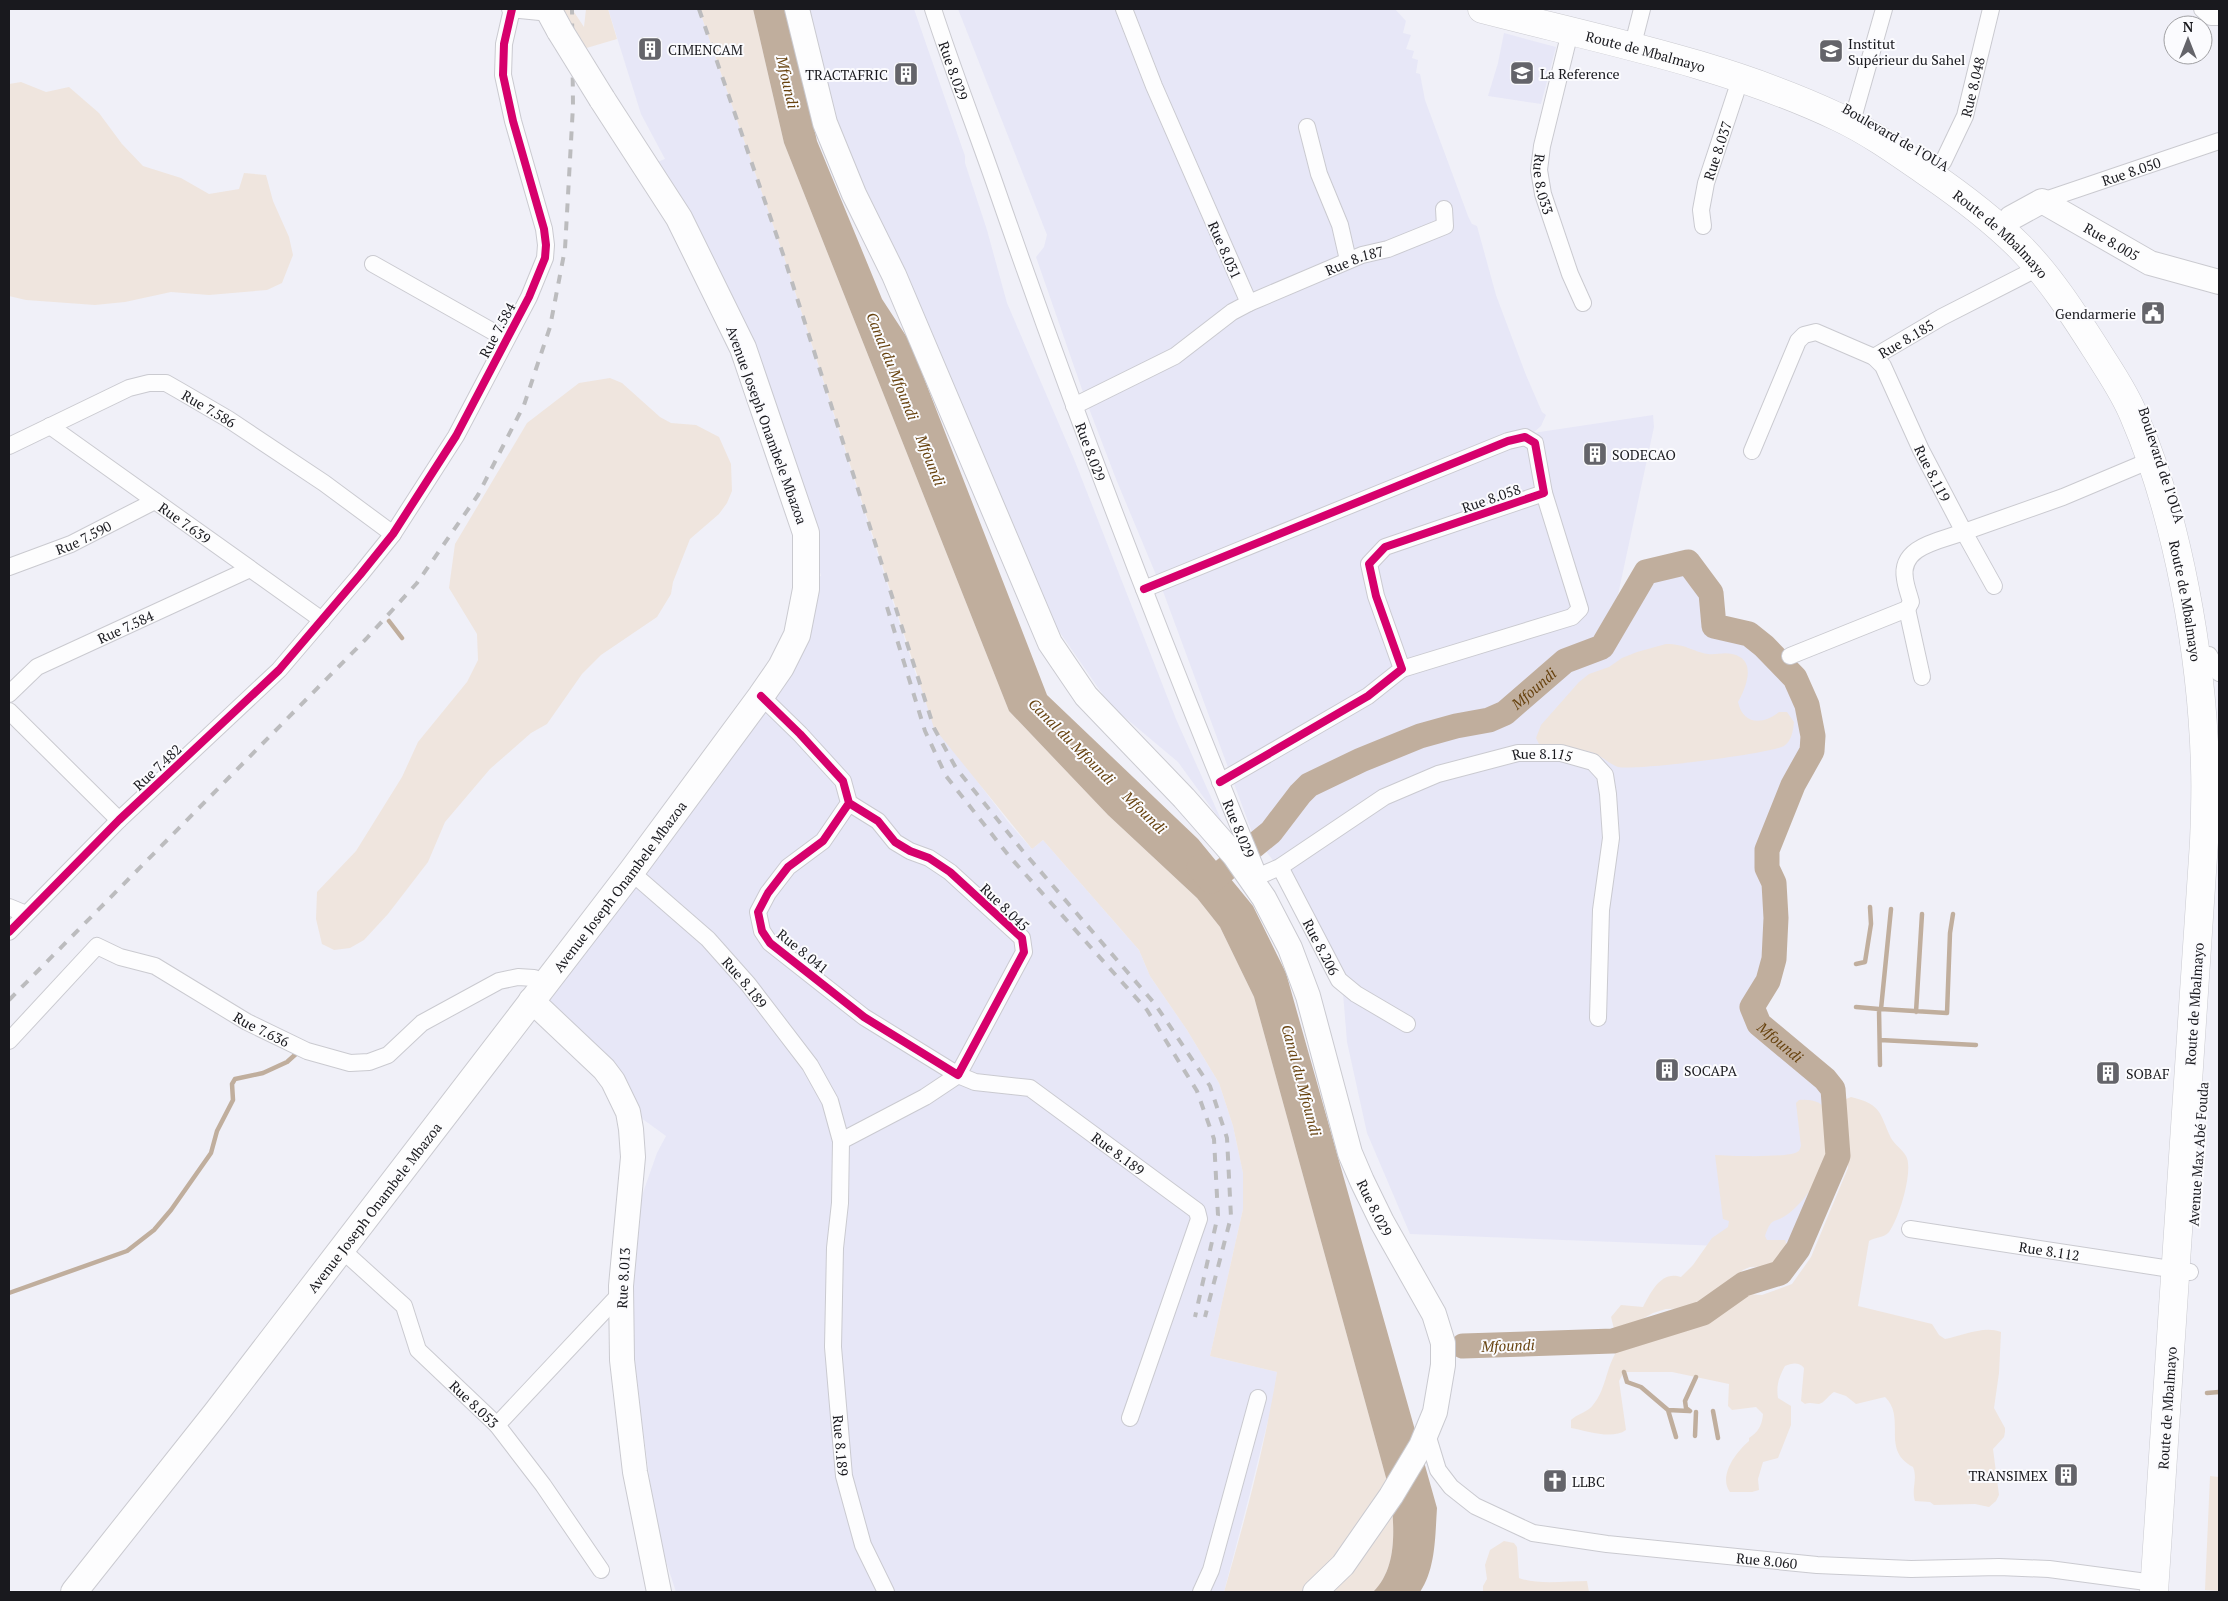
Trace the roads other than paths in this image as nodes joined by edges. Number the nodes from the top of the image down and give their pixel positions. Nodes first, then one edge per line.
1 (511, 9) edge
2 (797, 9) edge
3 (933, 9) edge
4 (1124, 9) edge
5 (1482, 9) edge
6 (1528, 9) edge
7 (1642, 9) edge
8 (1884, 9) edge
9 (1991, 9) edge
10 (2202, 9) edge
11 (2219, 17) edge
12 (552, 18) edge
13 (1570, 32) junction
14 (1633, 42) junction
15 (1741, 77) junction
16 (1855, 111) junction
17 (1307, 127) dead end
18 (2219, 141) edge
19 (1943, 162) junction
20 (2042, 200) junction
21 (1444, 209) dead end
22 (2011, 218) junction
23 (1703, 226) dead end
24 (1348, 260) junction
25 (373, 264) dead end
26 (2038, 268) junction
27 (2219, 282) edge
28 (1249, 302) junction
29 (1583, 303) dead end
30 (506, 339) junction
31 (1874, 357) junction
32 (1074, 406) junction
33 (50, 426) junction
34 (9, 446) edge
35 (1752, 451) dead end
36 (2151, 460) junction
37 (1544, 492) junction
38 (155, 501) junction
39 (1964, 532) junction
40 (393, 534) junction
41 (9, 567) edge
42 (250, 568) junction
43 (1994, 586) dead end
44 (1144, 589) junction
45 (1907, 609) junction
46 (322, 620) junction
47 (1790, 656) dead end
48 (2214, 664) edge
49 (1402, 669) junction
50 (1922, 677) dead end
51 (9, 694) edge
52 (761, 696) junction
53 (9, 711) edge
54 (1220, 782) junction
55 (849, 803) junction
56 (119, 820) junction
57 (1280, 868) junction
58 (631, 872) junction
59 (1258, 882) junction
60 (9, 907) edge
61 (26, 914) junction
62 (9, 932) edge
63 (538, 991) junction
64 (1598, 1018) dead end
65 (1407, 1024) dead end
66 (9, 1041) edge
67 (958, 1075) junction
68 (841, 1141) junction
69 (1910, 1229) dead end
70 (341, 1249) junction
71 (2183, 1271) junction
72 (620, 1294) junction
73 (1258, 1398) dead end
74 (1130, 1418) dead end
75 (497, 1425) junction
76 (1424, 1440) junction
77 (601, 1570) dead end
78 (2158, 1589) edge
79 (74, 1592) edge
80 (659, 1592) edge
81 (886, 1592) edge
82 (1200, 1592) edge
83 (1315, 1592) edge

1 - 12 street
1 - 30 street, Rue 7.584
2 - 59 main road
3 - 32 street, Rue 8.029
4 - 28 street, Rue 8.031
5 - 13 highway, Route de Mbalmayo
6 - 14 highway, Boulevard de l'OUA
7 - 14 street
8 - 16 street
9 - 19 street, Rue 8.048
10 - 11 street
12 - 52 main road, Avenue Joseph Onambele Mbazoa, bridge
13 - 14 highway, Route de Mbalmayo
13 - 29 street, Rue 8.033
14 - 15 highway, Route de Mbalmayo
14 - 16 highway, Boulevard de l'OUA
15 - 23 street, Rue 8.037
15 - 26 highway, Route de Mbalmayo
16 - 19 highway, Boulevard de l'OUA
17 - 24 street
18 - 20 street, Rue 8.050
19 - 22 highway, Boulevard de l'OUA
20 - 22 main road
20 - 27 main road, Rue 8.005
21 - 24 street, Rue 8.187
22 - 48 highway, Boulevard de l'OUA
24 - 28 street, Rue 8.187
25 - 30 street
26 - 31 street, Rue 8.185
26 - 36 highway, Route de Mbalmayo
28 - 32 street
30 - 40 street, Rue 7.584
31 - 35 street, Rue 8.185
31 - 39 street, Rue 8.119
32 - 44 street, Rue 8.029
33 - 34 street, Rue 7.586
33 - 38 street, Rue 7.639
33 - 40 street, Rue 7.586
36 - 39 street
36 - 71 highway, Route de Mbalmayo
37 - 44 street
37 - 49 street, Rue 8.058
37 - 49 street
38 - 41 street, Rue 7.590
38 - 42 street, Rue 7.639
39 - 43 street, Rue 8.119
39 - 45 street
40 - 46 street, Rue 7.584
42 - 46 street, Rue 7.639
42 - 51 street, Rue 7.584
44 - 54 street, Rue 8.029
45 - 47 street
45 - 50 street
46 - 56 street, Rue 7.482
48 - 71 highway, Avenue Max Abé Fouda
49 - 54 street
52 - 55 street
52 - 58 main road, Avenue Joseph Onambele Mbazoa
53 - 56 street
54 - 59 street, Rue 8.029
55 - 67 street, Rue 8.045
55 - 67 street, Rue 8.041
56 - 61 street, Rue 7.482
57 - 59 street, Rue 8.115
57 - 64 street, Rue 8.115
57 - 65 street, Rue 8.206
58 - 63 main road, Avenue Joseph Onambele Mbazoa
58 - 68 street, Rue 8.189
59 - 76 main road, Rue 8.029
60 - 61 street
61 - 62 street, Rue 7.482
63 - 66 street, Rue 7.636
63 - 70 main road, Avenue Joseph Onambele Mbazoa
63 - 72 main road, Rue 8.013
67 - 68 street
67 - 74 street, Rue 8.189
68 - 81 street, Rue 8.189
69 - 71 street, Rue 8.112
70 - 75 street, Rue 8.053
70 - 79 main road, Avenue Joseph Onambele Mbazoa
71 - 78 highway, Route de Mbalmayo
72 - 75 street
72 - 80 main road, Rue 8.013
73 - 82 street
75 - 77 street, Rue 8.053
76 - 78 street, Rue 8.060
76 - 83 main road, Rue 8.029

